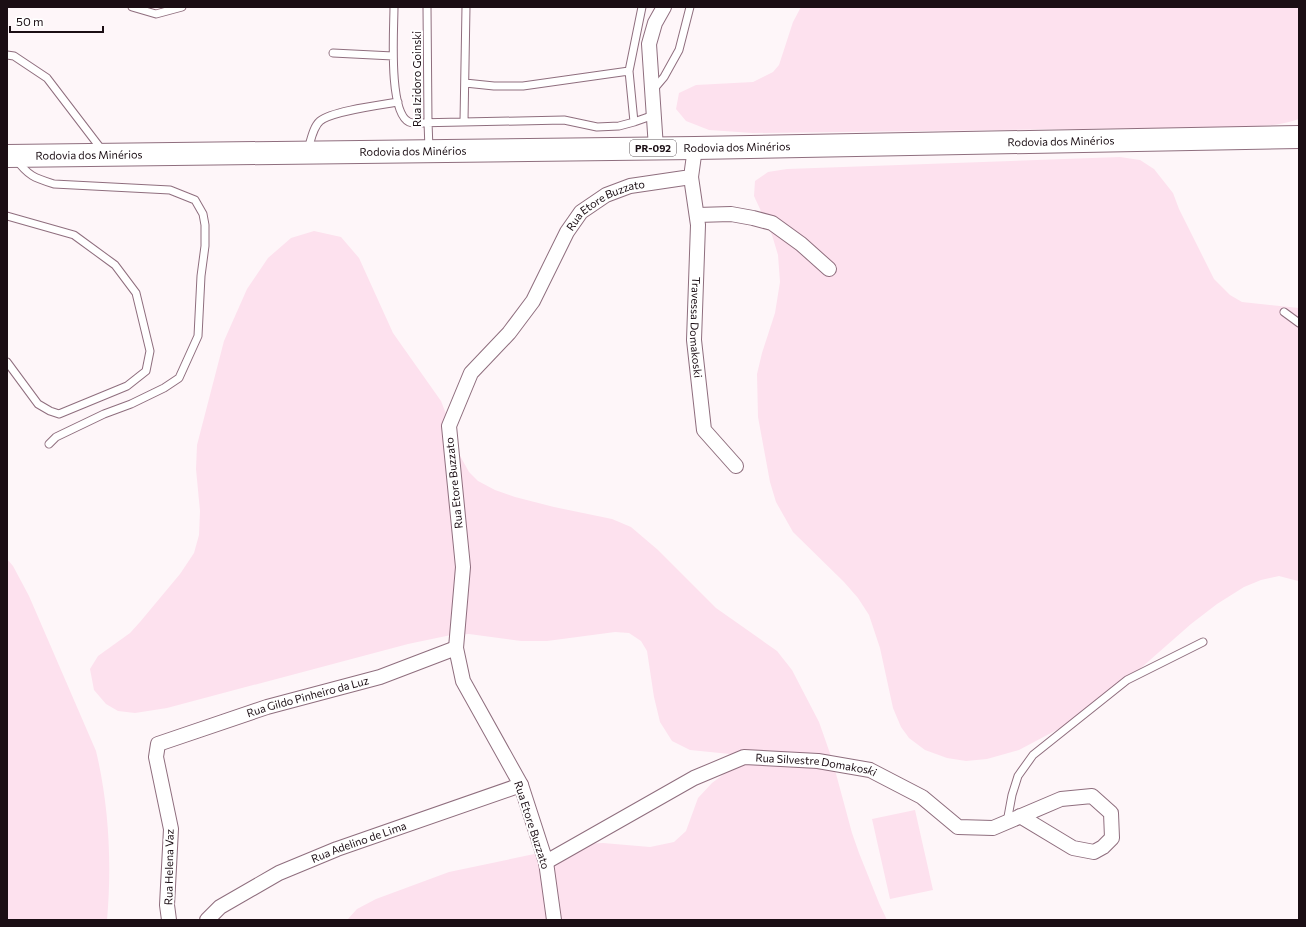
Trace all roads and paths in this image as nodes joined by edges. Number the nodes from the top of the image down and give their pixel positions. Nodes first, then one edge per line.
1 (132, 7) edge
2 (182, 7) edge
3 (394, 7) edge
4 (427, 7) edge
5 (466, 7) edge
6 (642, 7) edge
7 (664, 7) edge
8 (690, 7) edge
9 (333, 53) dead end
10 (7, 55) edge
11 (393, 56) junction
12 (629, 71) junction
13 (465, 83) junction
14 (652, 92) junction
15 (398, 102) junction
16 (654, 115) junction
17 (464, 121) junction
18 (428, 122) junction
19 (634, 122) junction
20 (1299, 137) edge
21 (656, 148) junction
22 (695, 148) junction
23 (429, 151) junction
24 (307, 153) junction
25 (106, 155) junction
26 (10, 156) edge
27 (691, 177) junction
28 (696, 215) junction
29 (7, 216) edge
30 (829, 269) dead end
31 (1284, 312) dead end
32 (1299, 323) edge
33 (7, 362) edge
34 (49, 444) dead end
35 (736, 466) dead end
36 (1203, 642) dead end
37 (456, 648) junction
38 (158, 744) joint
39 (521, 785) junction
40 (1020, 816) junction
41 (1007, 822) junction
42 (546, 862) junction
43 (169, 920) edge
44 (207, 920) edge
45 (554, 920) edge

1 - 2 lane
3 - 11 lane
4 - 18 lane, Rua Izidoro Goinski
5 - 13 lane
6 - 12 lane
7 - 14 street
8 - 14 lane
9 - 11 lane
10 - 25 lane
11 - 15 lane
12 - 13 lane
12 - 19 lane
13 - 17 lane
14 - 16 street
15 - 18 lane
15 - 24 lane
16 - 19 lane
16 - 21 street
17 - 18 lane
17 - 19 lane
18 - 23 lane, Rua Izidoro Goinski
20 - 22 main road, Rodovia dos Minérios / PR-092
21 - 22 main road, Rodovia dos Minérios / PR-092
21 - 23 main road, Rodovia dos Minérios / PR-092
22 - 27 street
23 - 24 main road, Rodovia dos Minérios / PR-092
24 - 25 main road, Rodovia dos Minérios / PR-092
25 - 26 main road, Rodovia dos Minérios / PR-092
26 - 34 lane
27 - 28 street, Travessa Domakoski
27 - 37 street, Rua Etore Buzzato
28 - 30 street
28 - 35 street, Travessa Domakoski
29 - 33 lane
31 - 32 lane
36 - 41 lane
37 - 38 street, Rua Gildo Pinheiro da Luz
37 - 39 street, Rua Etore Buzzato
38 - 43 street, Rua Helena Vaz
39 - 42 street, Rua Etore Buzzato
39 - 44 street, Rua Adelino de Lima
40 - 40 street, Rua Silvestre Domakoski
40 - 41 street, Rua Silvestre Domakoski
41 - 42 street, Rua Silvestre Domakoski
42 - 45 street, Rua Etore Buzzato

